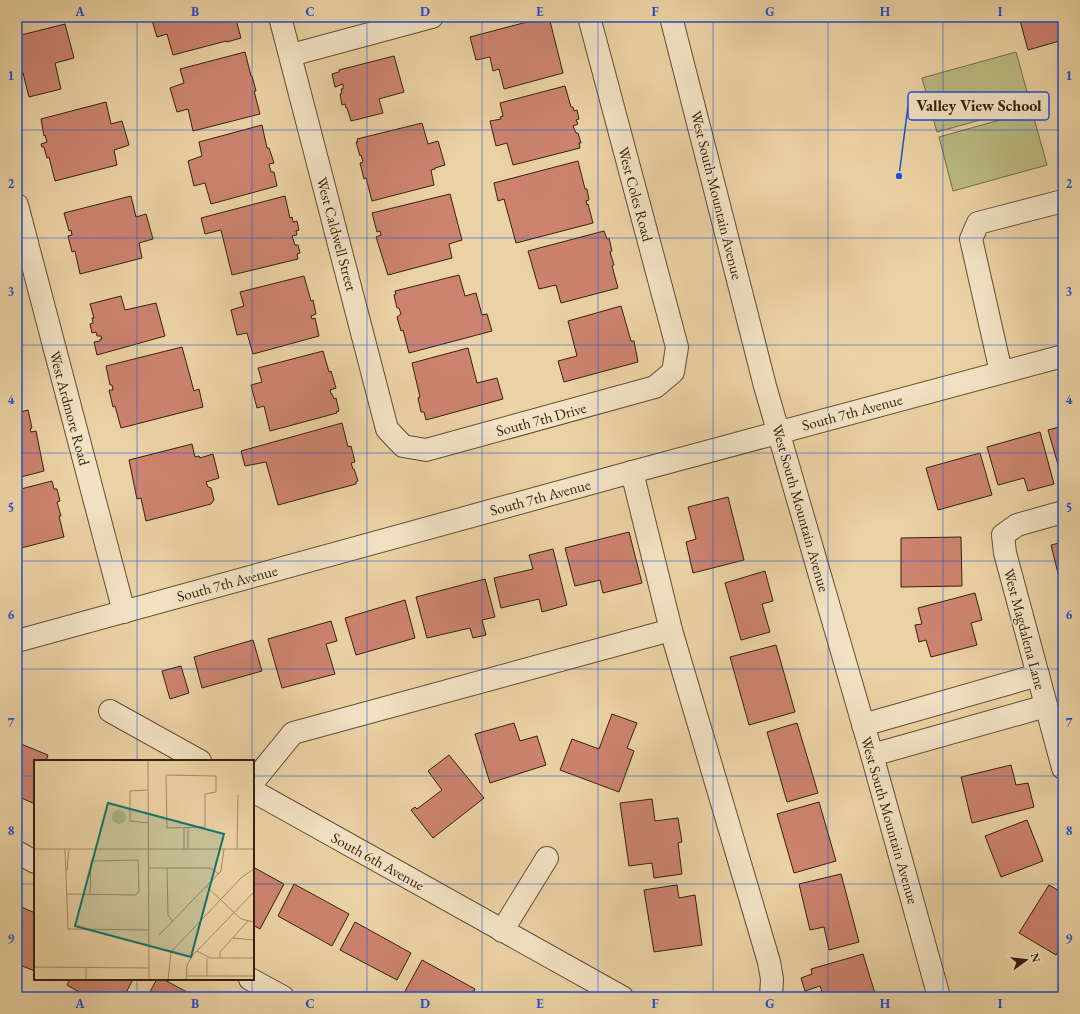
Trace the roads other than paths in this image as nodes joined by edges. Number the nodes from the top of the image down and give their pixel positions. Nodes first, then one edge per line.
1 (280, 17) edge
2 (432, 17) edge
3 (589, 17) edge
4 (671, 17) edge
5 (291, 55) junction
6 (1063, 201) edge
7 (17, 205) edge
8 (1063, 356) edge
9 (673, 372) joint
10 (1002, 372) junction
11 (779, 432) junction
12 (403, 446) joint
13 (632, 472) junction
14 (1063, 512) edge
15 (124, 612) junction
16 (672, 630) junction
17 (17, 641) edge
18 (1038, 675) junction
19 (968, 694) junction
20 (1046, 706) junction
21 (110, 711) dead end
22 (863, 724) junction
23 (978, 726) junction
24 (872, 755) junction
25 (198, 760) edge
26 (1063, 768) edge
27 (254, 781) edge
28 (254, 792) edge
29 (17, 852) edge
30 (547, 858) dead end
31 (34, 861) edge
32 (502, 931) junction
33 (252, 980) edge
34 (612, 995) edge
35 (283, 997) edge
36 (771, 997) edge
37 (939, 997) edge

1 - 5 street, West Caldwell Street
2 - 5 street
3 - 9 street, West Coles Road
4 - 11 street, West South Mountain Avenue
5 - 12 street, West Caldwell Street
6 - 10 street
7 - 15 street, West Ardmore Road
8 - 10 street, South 7th Avenue
9 - 12 street, South 7th Drive
10 - 11 street, South 7th Avenue
11 - 13 street, South 7th Avenue
11 - 22 street, West South Mountain Avenue
13 - 15 street, South 7th Avenue
13 - 16 street
14 - 18 street, West Magdalena Lane
15 - 17 street, South 7th Avenue
16 - 27 street
16 - 36 street
18 - 19 street
18 - 20 street, West Magdalena Lane
19 - 22 street
19 - 23 street
20 - 23 street
20 - 26 street, West Magdalena Lane
21 - 25 street
22 - 24 street, West South Mountain Avenue
23 - 24 street
24 - 37 street, West South Mountain Avenue
28 - 32 street, South 6th Avenue
29 - 31 street
30 - 32 street
32 - 34 street, South 6th Avenue
33 - 35 street

